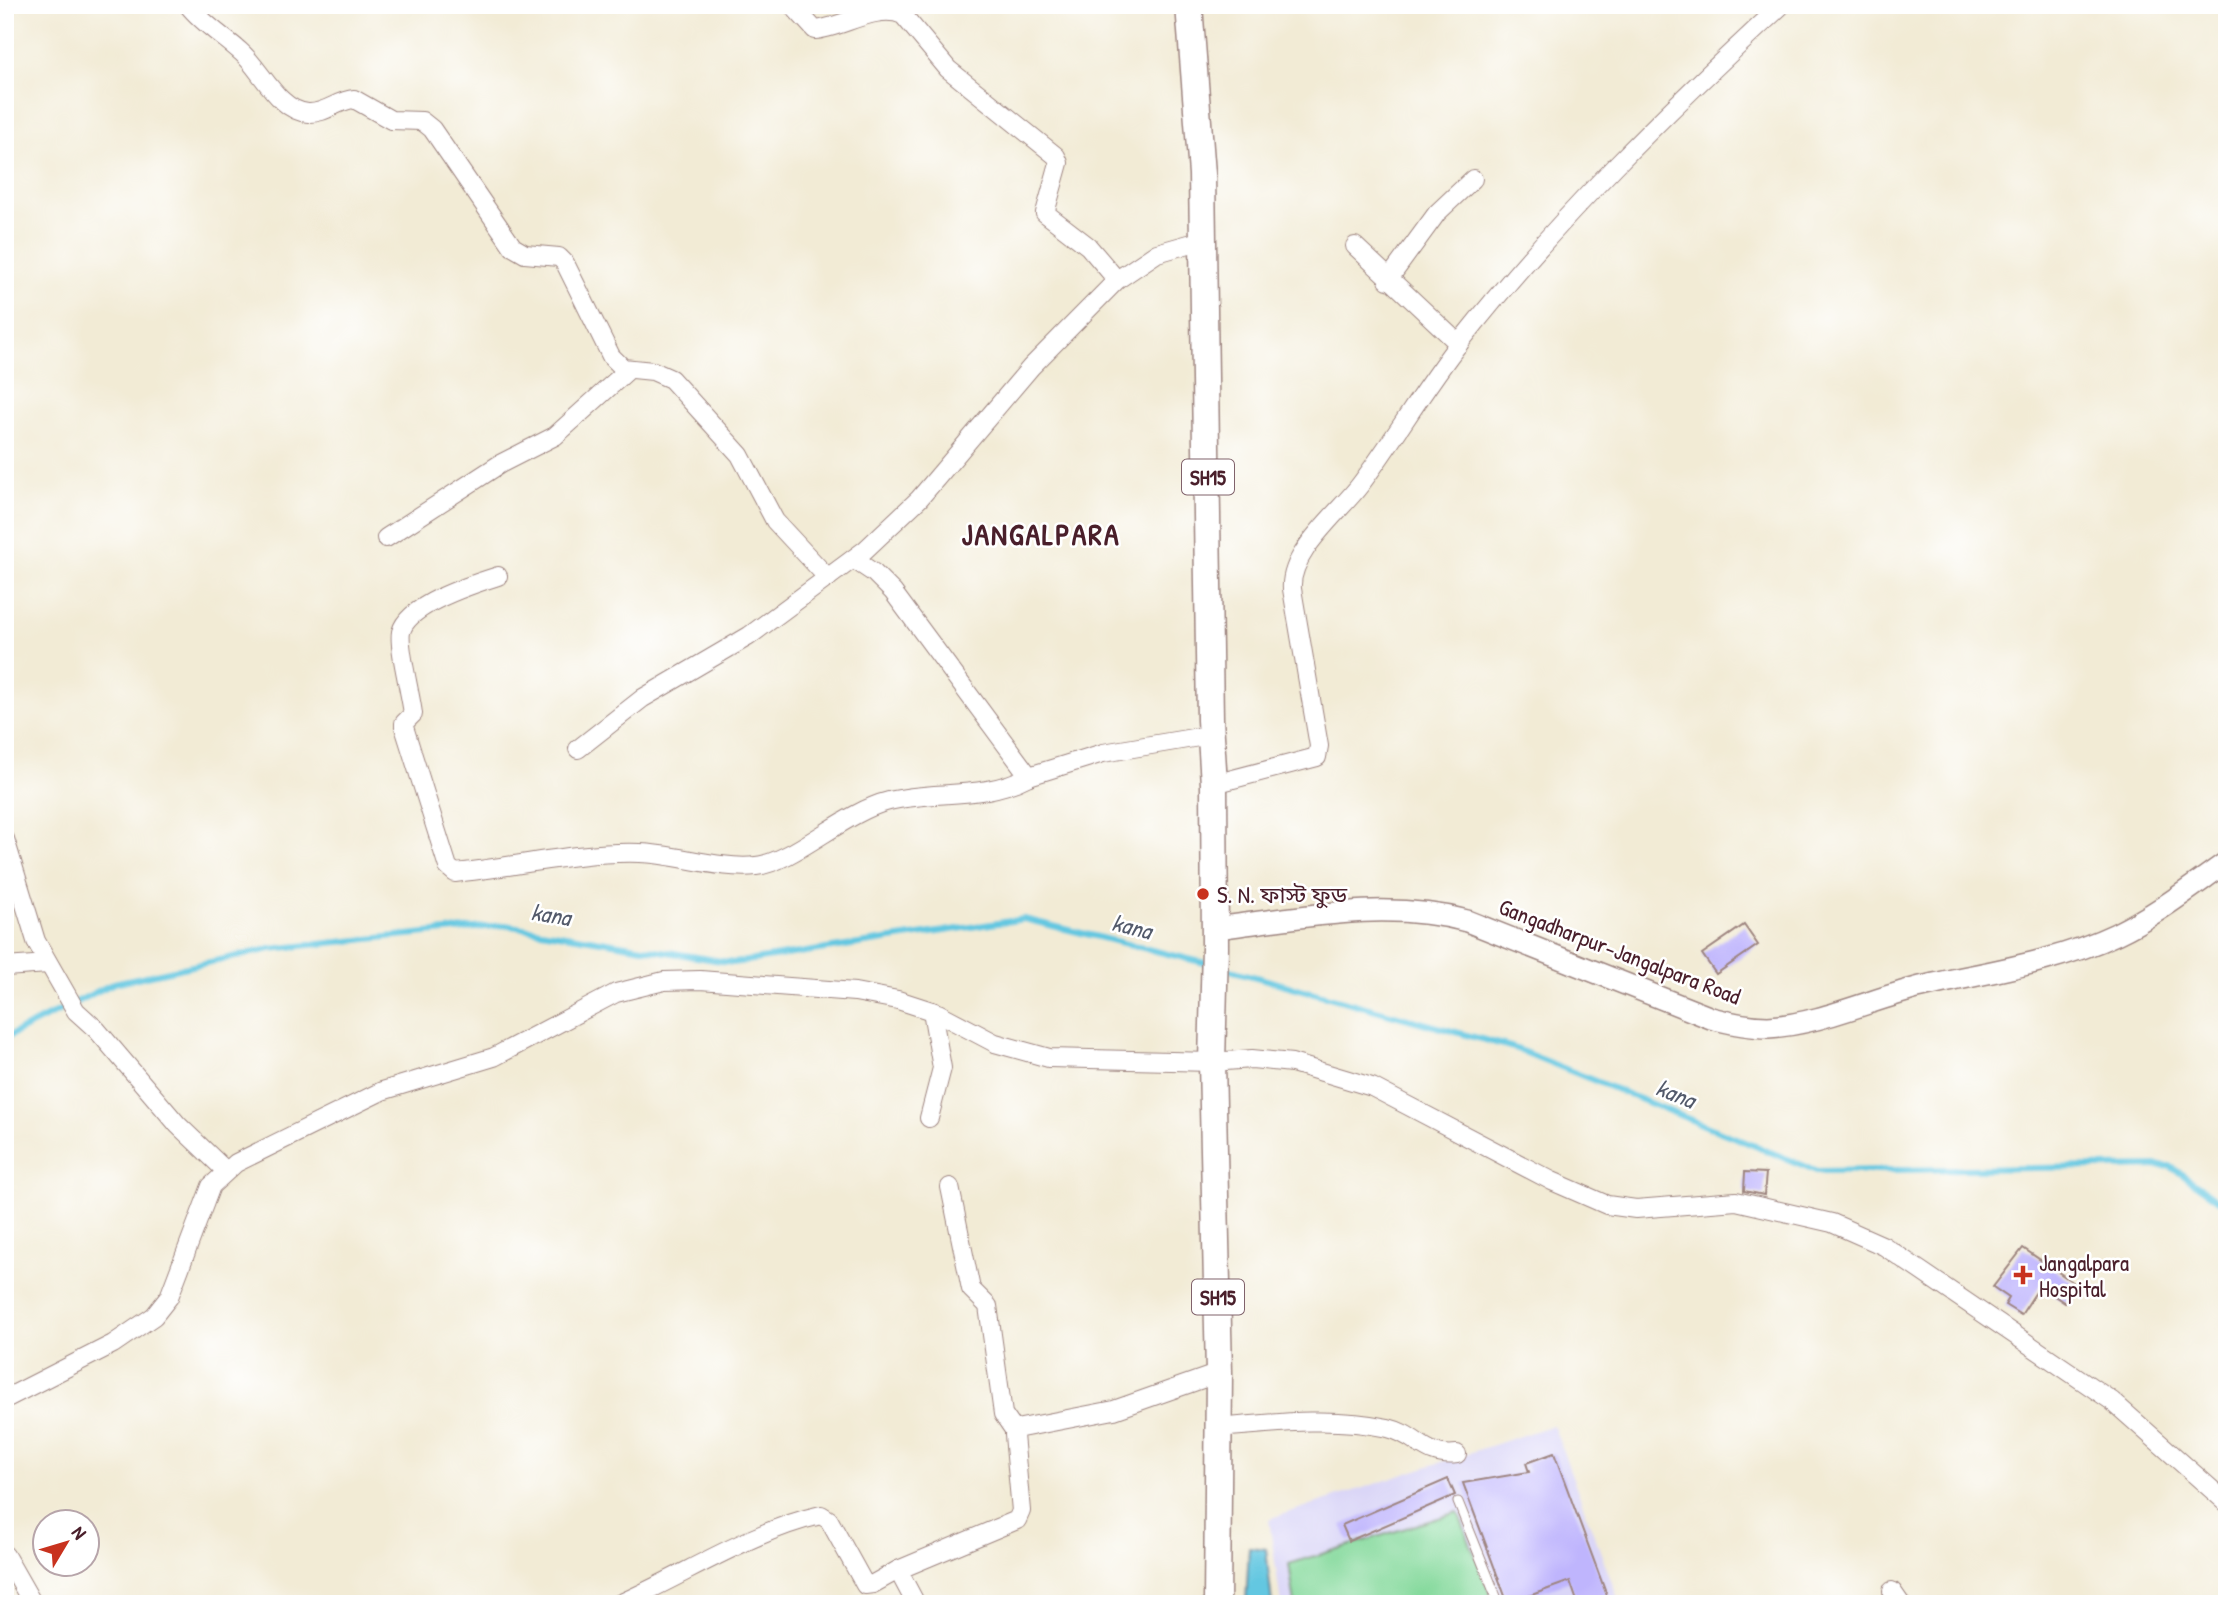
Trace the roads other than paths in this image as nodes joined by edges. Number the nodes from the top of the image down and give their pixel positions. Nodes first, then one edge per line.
1 (188, 5) edge
2 (792, 5) edge
3 (1189, 5) edge
4 (1782, 5) edge
5 (1473, 179) dead end
6 (1203, 240) junction
7 (1354, 246) dead end
8 (1117, 280) junction
9 (1388, 280) junction
10 (1459, 344) junction
11 (628, 370) junction
12 (386, 538) dead end
13 (853, 559) junction
14 (498, 576) dead end
15 (828, 578) junction
16 (1210, 735) junction
17 (578, 750) dead end
18 (1029, 776) junction
19 (1214, 784) junction
20 (5, 839) edge
21 (2227, 862) edge
22 (1215, 938) junction
23 (5, 967) edge
24 (52, 970) junction
25 (932, 1011) junction
26 (1212, 1062) junction
27 (929, 1118) dead end
28 (225, 1170) junction
29 (950, 1187) dead end
30 (1219, 1373) junction
31 (5, 1399) edge
32 (1219, 1428) junction
33 (1014, 1430) junction
34 (1457, 1454) dead end
35 (1458, 1502) dead end
36 (2227, 1503) edge
37 (5, 1555) edge
38 (898, 1570) junction
39 (33, 1604) edge
40 (619, 1604) edge
41 (916, 1604) edge
42 (1217, 1604) edge
43 (1499, 1604) edge

1 - 11 street
2 - 8 street
3 - 6 main road, SH15
4 - 10 street
5 - 9 street
6 - 8 street
6 - 16 main road, SH15
7 - 9 street
8 - 13 street
9 - 10 street
10 - 19 street
11 - 12 street
11 - 15 street
13 - 15 street
13 - 18 street
14 - 18 street
15 - 17 street
16 - 18 street
16 - 19 main road, SH15
19 - 22 main road, SH15
20 - 24 street
21 - 22 street, Gangadharpur-Jangalpara Road
22 - 26 main road, SH15
23 - 24 street
24 - 28 street
25 - 26 street
25 - 27 street
25 - 28 street
26 - 30 main road, SH15
26 - 36 street
28 - 31 street
29 - 33 street
30 - 32 main road, SH15
30 - 33 street
32 - 34 street
32 - 42 main road, SH15
33 - 38 street
35 - 43 lane
37 - 39 street
38 - 40 street
38 - 41 street

